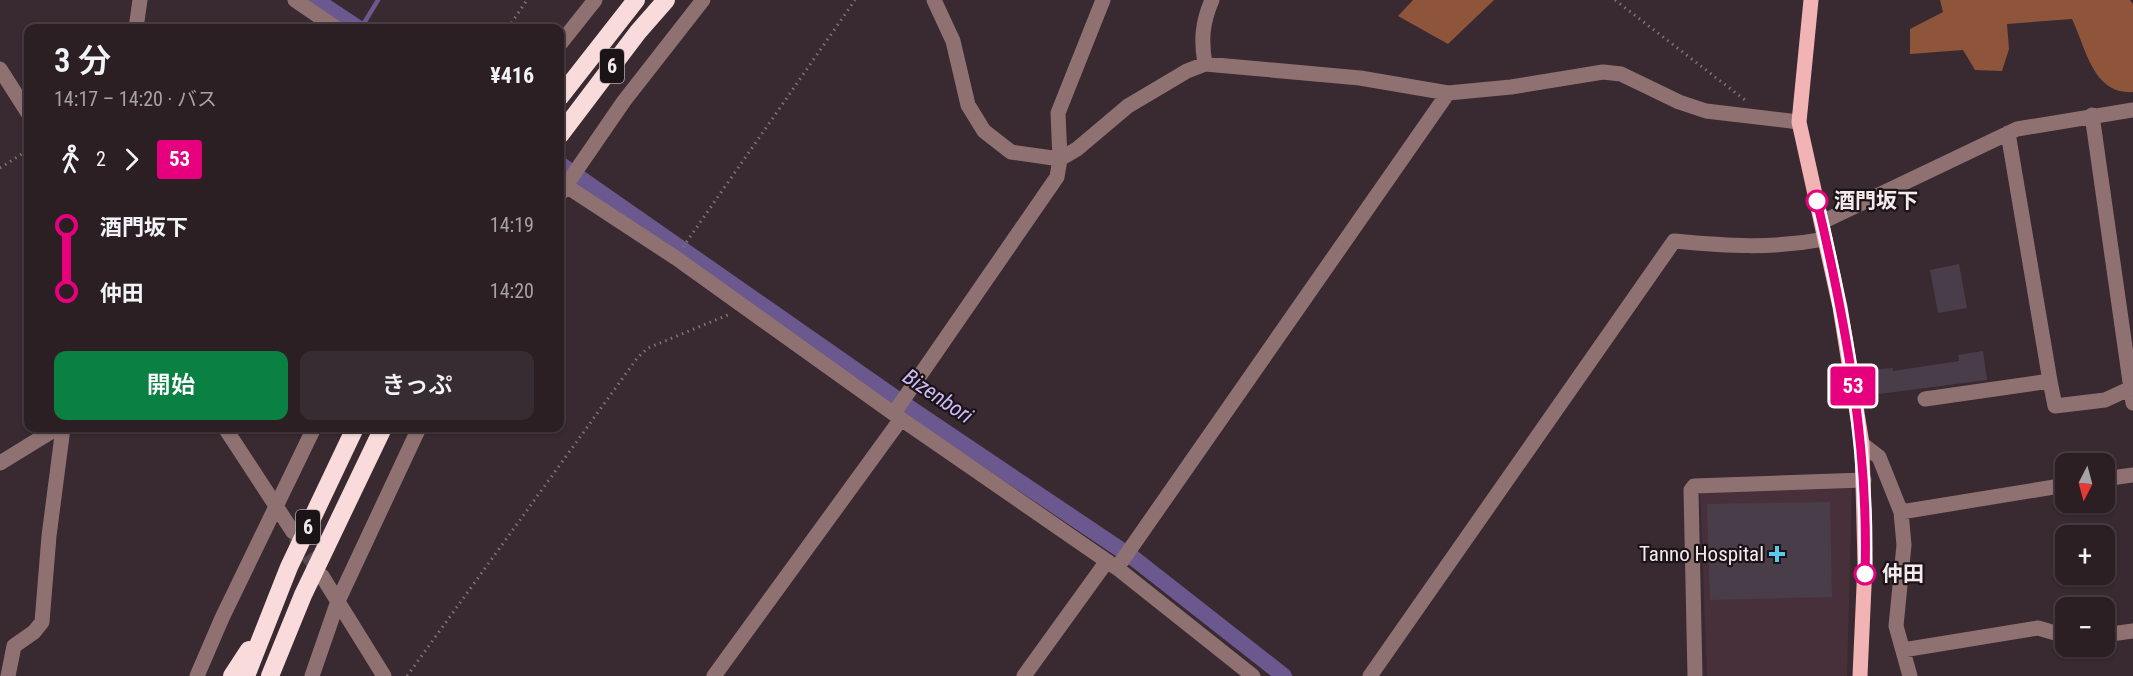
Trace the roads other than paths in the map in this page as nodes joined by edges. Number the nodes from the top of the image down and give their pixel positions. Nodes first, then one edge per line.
1 (140, 0) edge
2 (295, 0) edge
3 (595, 0) edge
4 (636, 0) edge
5 (666, 0) edge
6 (704, 0) edge
7 (934, 0) edge
8 (1103, 0) edge
9 (1212, 0) edge
10 (1811, 0) edge
11 (137, 24) edge
12 (330, 24) edge
13 (564, 39) edge
14 (1205, 64) junction
15 (0, 69) edge
16 (564, 92) edge
17 (1448, 93) junction
18 (24, 106) edge
19 (2133, 110) edge
20 (2092, 115) junction
21 (1799, 122) junction
22 (564, 130) edge
23 (2007, 133) junction
24 (1060, 159) junction
25 (566, 181) edge
26 (1822, 222) junction
27 (1825, 239) junction
28 (2128, 331) edge
29 (2050, 381) junction
30 (2131, 388) junction
31 (1925, 399) dead end
32 (2133, 403) edge
33 (900, 410) junction
34 (50, 432) edge
35 (62, 432) edge
36 (228, 432) edge
37 (312, 432) edge
38 (353, 432) edge
39 (381, 432) edge
40 (417, 432) edge
41 (1862, 444) junction
42 (0, 463) edge
43 (2133, 475) edge
44 (2115, 477) edge
45 (1864, 480) junction
46 (2055, 487) edge
47 (276, 507) junction
48 (1900, 512) junction
49 (293, 532) tunnel mouth
50 (1115, 564) junction
51 (322, 576) tunnel mouth
52 (303, 595) junction
53 (338, 601) junction
54 (264, 629) junction
55 (2133, 631) edge
56 (2055, 633) edge
57 (2115, 633) edge
58 (1903, 650) junction
59 (8, 676) edge
60 (197, 676) edge
61 (232, 676) edge
62 (246, 676) edge
63 (270, 676) edge
64 (278, 676) edge
65 (312, 676) edge
66 (384, 676) edge
67 (714, 676) edge
68 (1023, 676) edge
69 (1253, 676) edge
70 (1370, 676) edge
71 (1695, 676) edge
72 (1860, 676) edge
73 (1910, 676) edge

1 - 11 street
2 - 12 street
3 - 13 street
4 - 16 highway, 6
5 - 22 highway, 6
6 - 25 street
7 - 24 street
8 - 24 street
9 - 14 street
10 - 21 main road
14 - 17 street
14 - 24 street
15 - 18 street
17 - 21 street
17 - 50 street
19 - 20 street
20 - 23 street
20 - 28 street
21 - 26 main road
23 - 26 street
23 - 29 street
24 - 33 street
25 - 33 street
26 - 27 main road
27 - 41 main road
27 - 70 street
28 - 30 street
29 - 30 street
29 - 31 street
30 - 32 street
33 - 50 street
33 - 67 street
34 - 42 street
35 - 59 street
36 - 47 street
37 - 47 street
38 - 54 highway, 6
39 - 52 highway, 6
40 - 53 street
41 - 45 main road
41 - 48 street
43 - 44 street
45 - 71 street
45 - 72 main road
46 - 48 street
47 - 49 street
47 - 60 street
48 - 58 street
50 - 68 street
50 - 69 street
51 - 53 street
52 - 63 highway, 6
52 - 64 highway
53 - 65 street
53 - 66 street
54 - 61 highway
54 - 62 highway, 6
55 - 57 street
56 - 58 street
58 - 73 street

